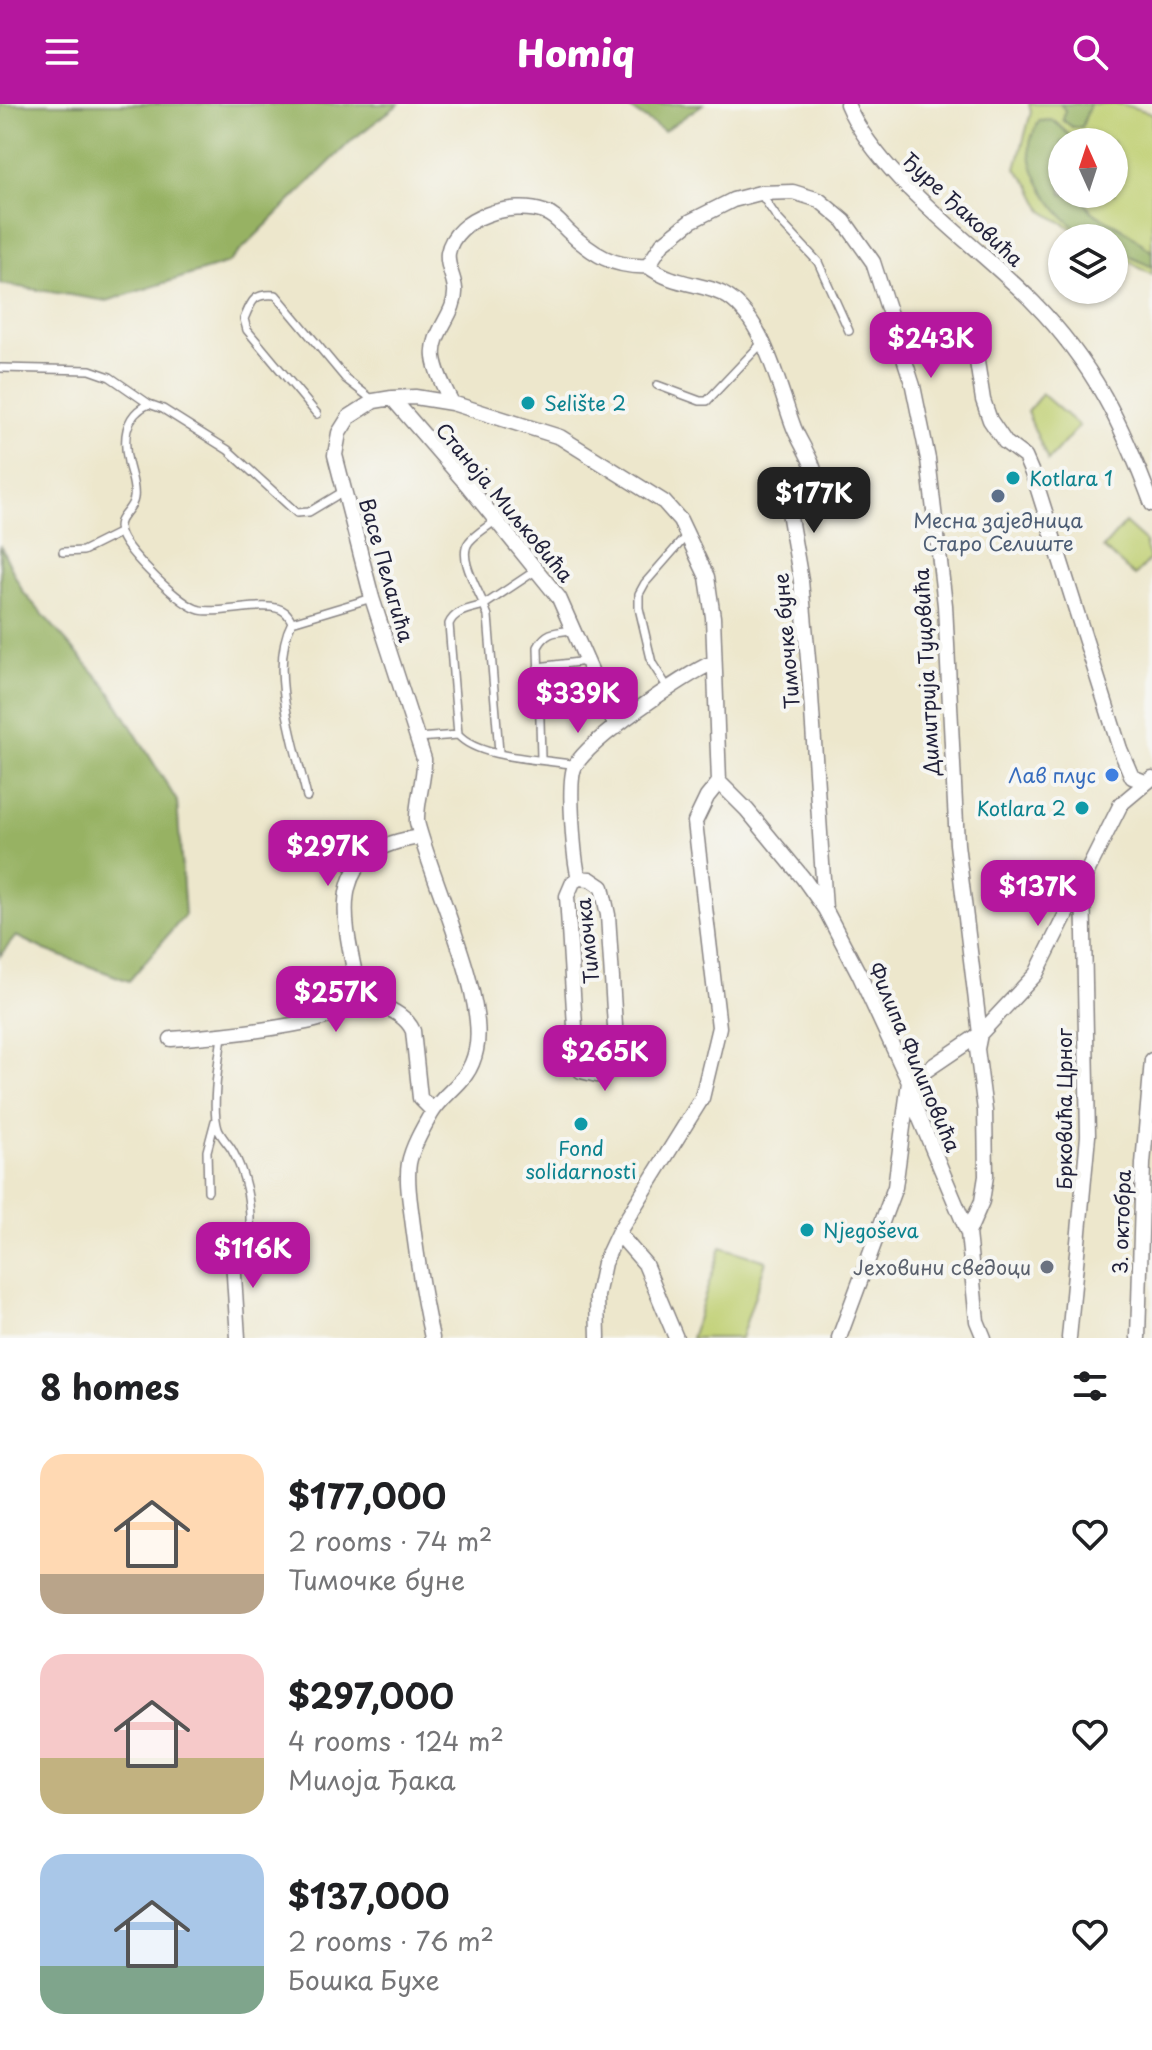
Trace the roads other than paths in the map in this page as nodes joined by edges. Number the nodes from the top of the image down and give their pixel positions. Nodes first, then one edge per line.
1 (847, 104) edge
2 (760, 193) junction
3 (648, 266) junction
4 (849, 331) dead end
5 (973, 336) dead end
6 (762, 343) junction
7 (0, 368) edge
8 (657, 385) dead end
9 (392, 398) junction
10 (374, 401) junction
11 (452, 403) junction
12 (149, 404) junction
13 (317, 414) dead end
14 (344, 491) junction
15 (1152, 504) edge
16 (495, 521) junction
17 (119, 533) junction
18 (687, 535) junction
19 (63, 552) dead end
20 (535, 571) junction
21 (372, 598) junction
22 (484, 605) junction
23 (292, 622) junction
24 (574, 629) junction
25 (587, 661) junction
26 (714, 662) junction
27 (538, 667) junction
28 (668, 688) junction
29 (616, 727) junction
30 (458, 735) junction
31 (417, 738) junction
32 (499, 752) junction
33 (541, 758) junction
34 (576, 765) junction
35 (719, 782) junction
36 (1147, 784) edge
37 (307, 797) dead end
38 (421, 837) junction
39 (579, 878) junction
40 (1083, 880) junction
41 (825, 909) junction
42 (362, 1007) junction
43 (980, 1034) junction
44 (222, 1036) junction
45 (171, 1039) dead end
46 (1152, 1060) edge
47 (909, 1082) junction
48 (433, 1111) junction
49 (216, 1119) junction
50 (208, 1191) dead end
51 (250, 1228) dead end
52 (618, 1233) junction
53 (968, 1233) junction
54 (232, 1244) dead end
55 (1145, 1264) edge
56 (977, 1321) junction
57 (238, 1338) edge
58 (432, 1338) edge
59 (598, 1338) edge
60 (676, 1338) edge
61 (839, 1338) edge
62 (970, 1338) edge
63 (984, 1338) edge
64 (1069, 1338) edge
65 (1138, 1338) edge

1 - 15 street, Ђуре Ђаковића
2 - 3 street, Димитрија Туцовића
2 - 4 lane
2 - 43 street, Димитрија Туцовића
3 - 6 street, Тимочке буне
3 - 11 street
5 - 36 street
6 - 8 lane
6 - 41 street, Тимочке буне
7 - 12 lane
9 - 10 street, Васе Пелагића
9 - 11 street, Васе Пелагића
9 - 16 street, Станоја Миљковића
10 - 13 lane
10 - 14 street, Васе Пелагића
11 - 18 street, Васе Пелагића
12 - 14 lane
12 - 17 lane
14 - 21 street, Васе Пелагића
16 - 20 street, Станоја Миљковића
16 - 22 lane
17 - 19 lane
17 - 23 lane
18 - 26 street, Васе Пелагића
18 - 28 lane
20 - 22 lane
20 - 24 street, Станоја Миљковића
21 - 23 lane
21 - 31 street, Васе Пелагића
22 - 30 lane
22 - 32 lane
23 - 37 lane
24 - 25 street, Станоја Миљковића
24 - 27 lane
25 - 27 lane
25 - 29 street, Станоја Миљковића
26 - 28 street
26 - 35 street, Васе Пелагића
27 - 33 lane
28 - 29 street
29 - 34 street
30 - 31 lane
30 - 32 lane
31 - 38 street, Васе Пелагића
32 - 33 lane
33 - 34 lane
34 - 39 street, Тимочка
35 - 41 street, Филипа Филиповића
35 - 52 street
36 - 40 street
38 - 42 street
38 - 48 street, Васе Пелагића
39 - 39 street, Тимочка
40 - 43 street
40 - 64 street, Брковића Црног
41 - 47 street, Филипа Филиповића
42 - 44 street
42 - 48 street
43 - 47 street
43 - 53 street, Димитрија Туцовића
44 - 45 street
44 - 49 lane
46 - 55 street, 3. октобра
47 - 53 street, Филипа Филиповића
47 - 61 street
48 - 58 street, Васе Пелагића
49 - 50 lane
49 - 51 lane
52 - 59 street
52 - 60 street
53 - 56 street, Филипа Филиповића
54 - 57 street
55 - 65 street, 3. октобра
56 - 62 street
56 - 63 street, Филипа Филиповића

